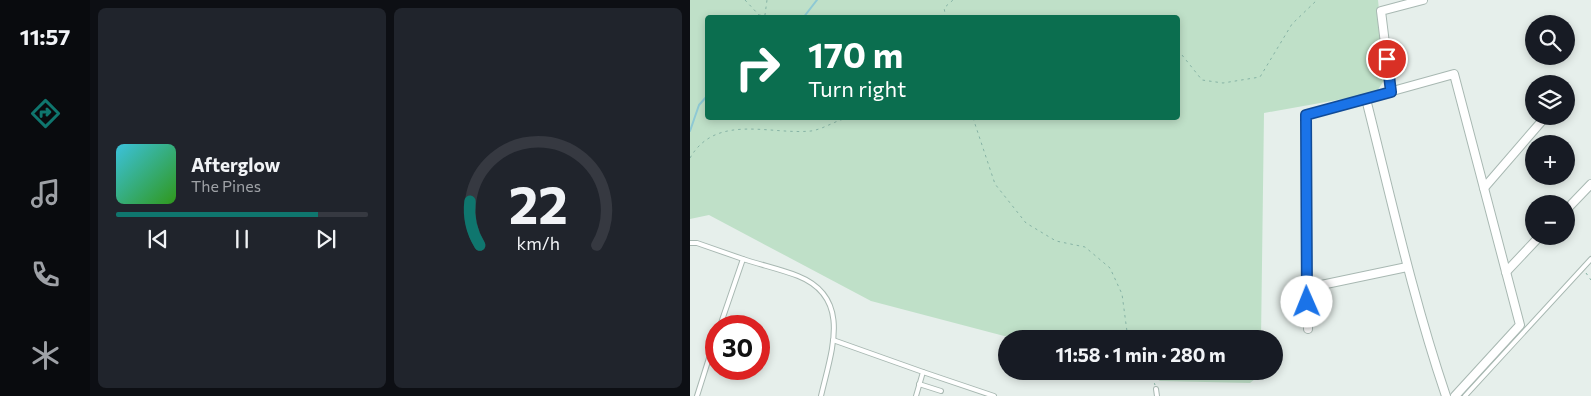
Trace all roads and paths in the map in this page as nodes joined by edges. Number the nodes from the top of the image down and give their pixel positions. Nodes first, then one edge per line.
1 (745, 0) edge
2 (767, 0) edge
3 (953, 0) edge
4 (1317, 0) edge
5 (1423, 0) edge
6 (758, 15) edge
7 (765, 15) edge
8 (945, 15) edge
9 (1180, 52) edge
10 (1391, 92) junction
11 (1366, 99) junction
12 (843, 120) edge
13 (974, 120) edge
14 (1538, 125) edge
15 (690, 158) edge
16 (1591, 184) edge
17 (1484, 188) junction
18 (1575, 201) edge
19 (690, 243) edge
20 (1532, 245) edge
21 (743, 259) junction
22 (1591, 259) edge
23 (1407, 267) junction
24 (1583, 268) junction
25 (1591, 269) edge
26 (1506, 272) junction
27 (1591, 280) edge
28 (1307, 288) junction
29 (724, 315) edge
30 (1308, 329) dead end
31 (1127, 330) edge
32 (833, 340) junction
33 (705, 371) edge
34 (923, 372) junction
35 (1153, 380) edge
36 (919, 384) junction
37 (1156, 389) joint
38 (941, 391) dead end
39 (697, 396) edge
40 (821, 396) edge
41 (916, 396) edge
42 (994, 396) edge
43 (1157, 396) edge
44 (1446, 396) edge
45 (1455, 396) edge
46 (1465, 396) edge

1 - 6 path
2 - 7 path
3 - 8 path
4 - 9 path
5 - 10 street
10 - 11 street
10 - 17 street
11 - 23 street
11 - 28 street
12 - 15 path
13 - 31 path
14 - 17 street
16 - 18 street
17 - 26 street
19 - 21 lane
20 - 26 street
21 - 29 lane
21 - 32 lane
22 - 24 lane
23 - 28 street
23 - 44 street
24 - 25 lane
24 - 27 path
24 - 46 lane
26 - 45 street
28 - 30 street
32 - 34 lane
32 - 40 lane
33 - 39 lane
34 - 36 lane
34 - 42 lane
35 - 37 path
36 - 38 lane
36 - 41 lane
37 - 43 lane

